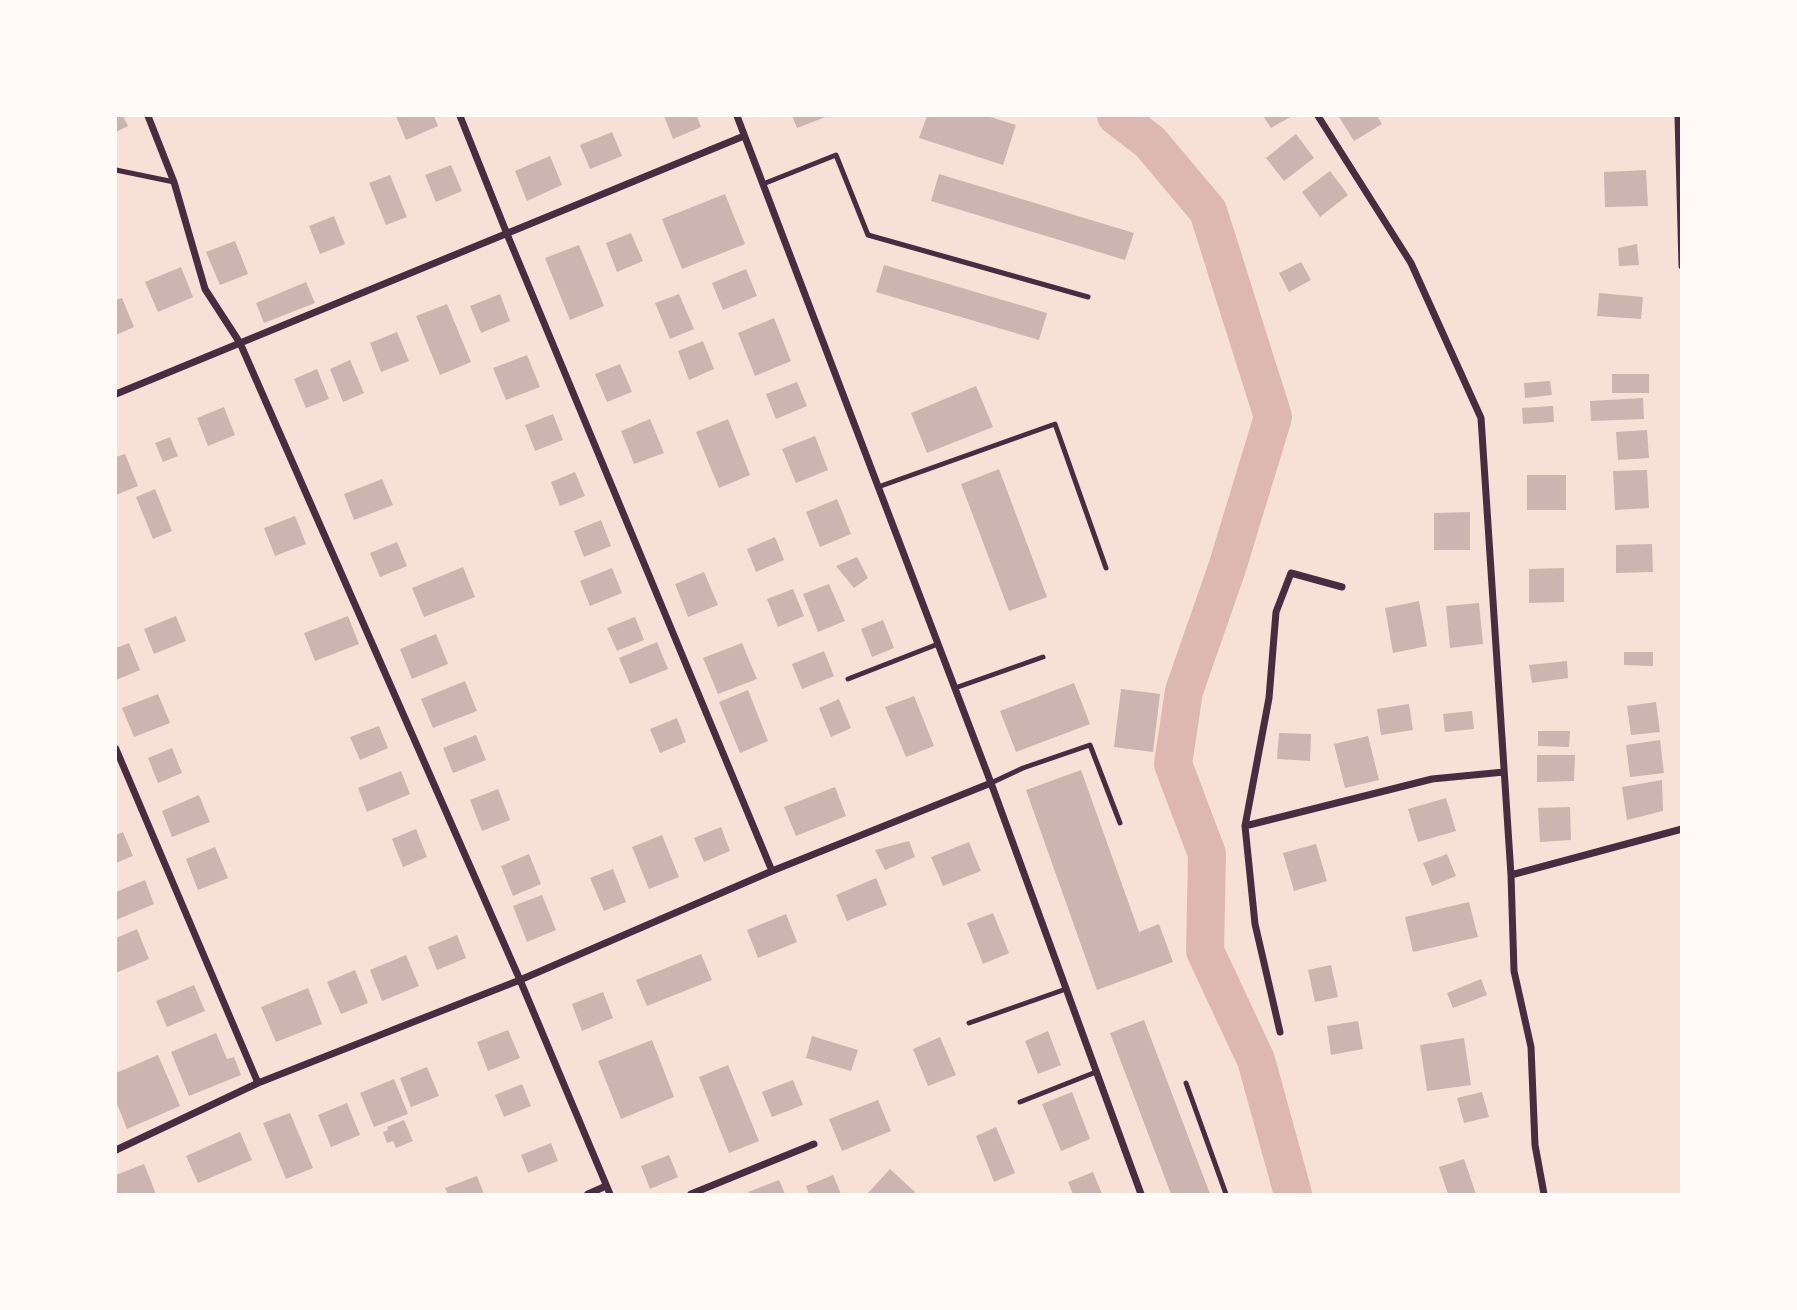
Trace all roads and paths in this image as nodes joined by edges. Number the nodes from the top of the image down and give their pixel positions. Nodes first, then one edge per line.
1 (148, 116) edge
2 (460, 116) edge
3 (737, 116) edge
4 (1318, 116) edge
5 (1678, 116) edge
6 (744, 136) junction
7 (116, 170) edge
8 (174, 182) junction
9 (763, 184) junction
10 (507, 234) junction
11 (1682, 266) edge
12 (1088, 297) dead end
13 (240, 343) junction
14 (116, 394) edge
15 (878, 487) junction
16 (1106, 568) dead end
17 (1342, 587) dead end
18 (938, 644) junction
19 (1043, 657) dead end
20 (848, 679) dead end
21 (955, 688) junction
22 (116, 749) edge
23 (1504, 772) junction
24 (991, 783) junction
25 (1120, 823) dead end
26 (1245, 826) junction
27 (1682, 829) edge
28 (772, 871) junction
29 (1511, 875) junction
30 (520, 980) junction
31 (1066, 989) junction
32 (969, 1023) dead end
33 (1280, 1032) dead end
34 (1096, 1072) junction
35 (258, 1083) junction
36 (1186, 1083) dead end
37 (1020, 1102) dead end
38 (814, 1144) dead end
39 (116, 1150) edge
40 (606, 1186) junction
41 (588, 1195) edge
42 (610, 1195) edge
43 (691, 1195) edge
44 (1141, 1195) edge
45 (1226, 1195) edge
46 (1544, 1195) edge

1 - 8 street
2 - 10 street
3 - 6 street
4 - 23 street
5 - 11 street
6 - 9 street
6 - 10 street
7 - 8 lane
8 - 13 street
9 - 12 lane
9 - 15 street
10 - 13 street
10 - 28 street
13 - 14 street
13 - 30 street
15 - 16 lane
15 - 18 street
17 - 26 street
18 - 20 lane
18 - 21 street
19 - 21 lane
21 - 24 street
22 - 35 street
23 - 26 street
23 - 29 street
24 - 25 lane
24 - 28 street
24 - 31 street
26 - 33 street
27 - 29 street
28 - 30 street
29 - 46 street
30 - 35 street
30 - 40 street
31 - 32 lane
31 - 34 street
34 - 37 lane
34 - 44 street
35 - 39 street
36 - 45 lane
38 - 43 street
40 - 41 street
40 - 42 street

